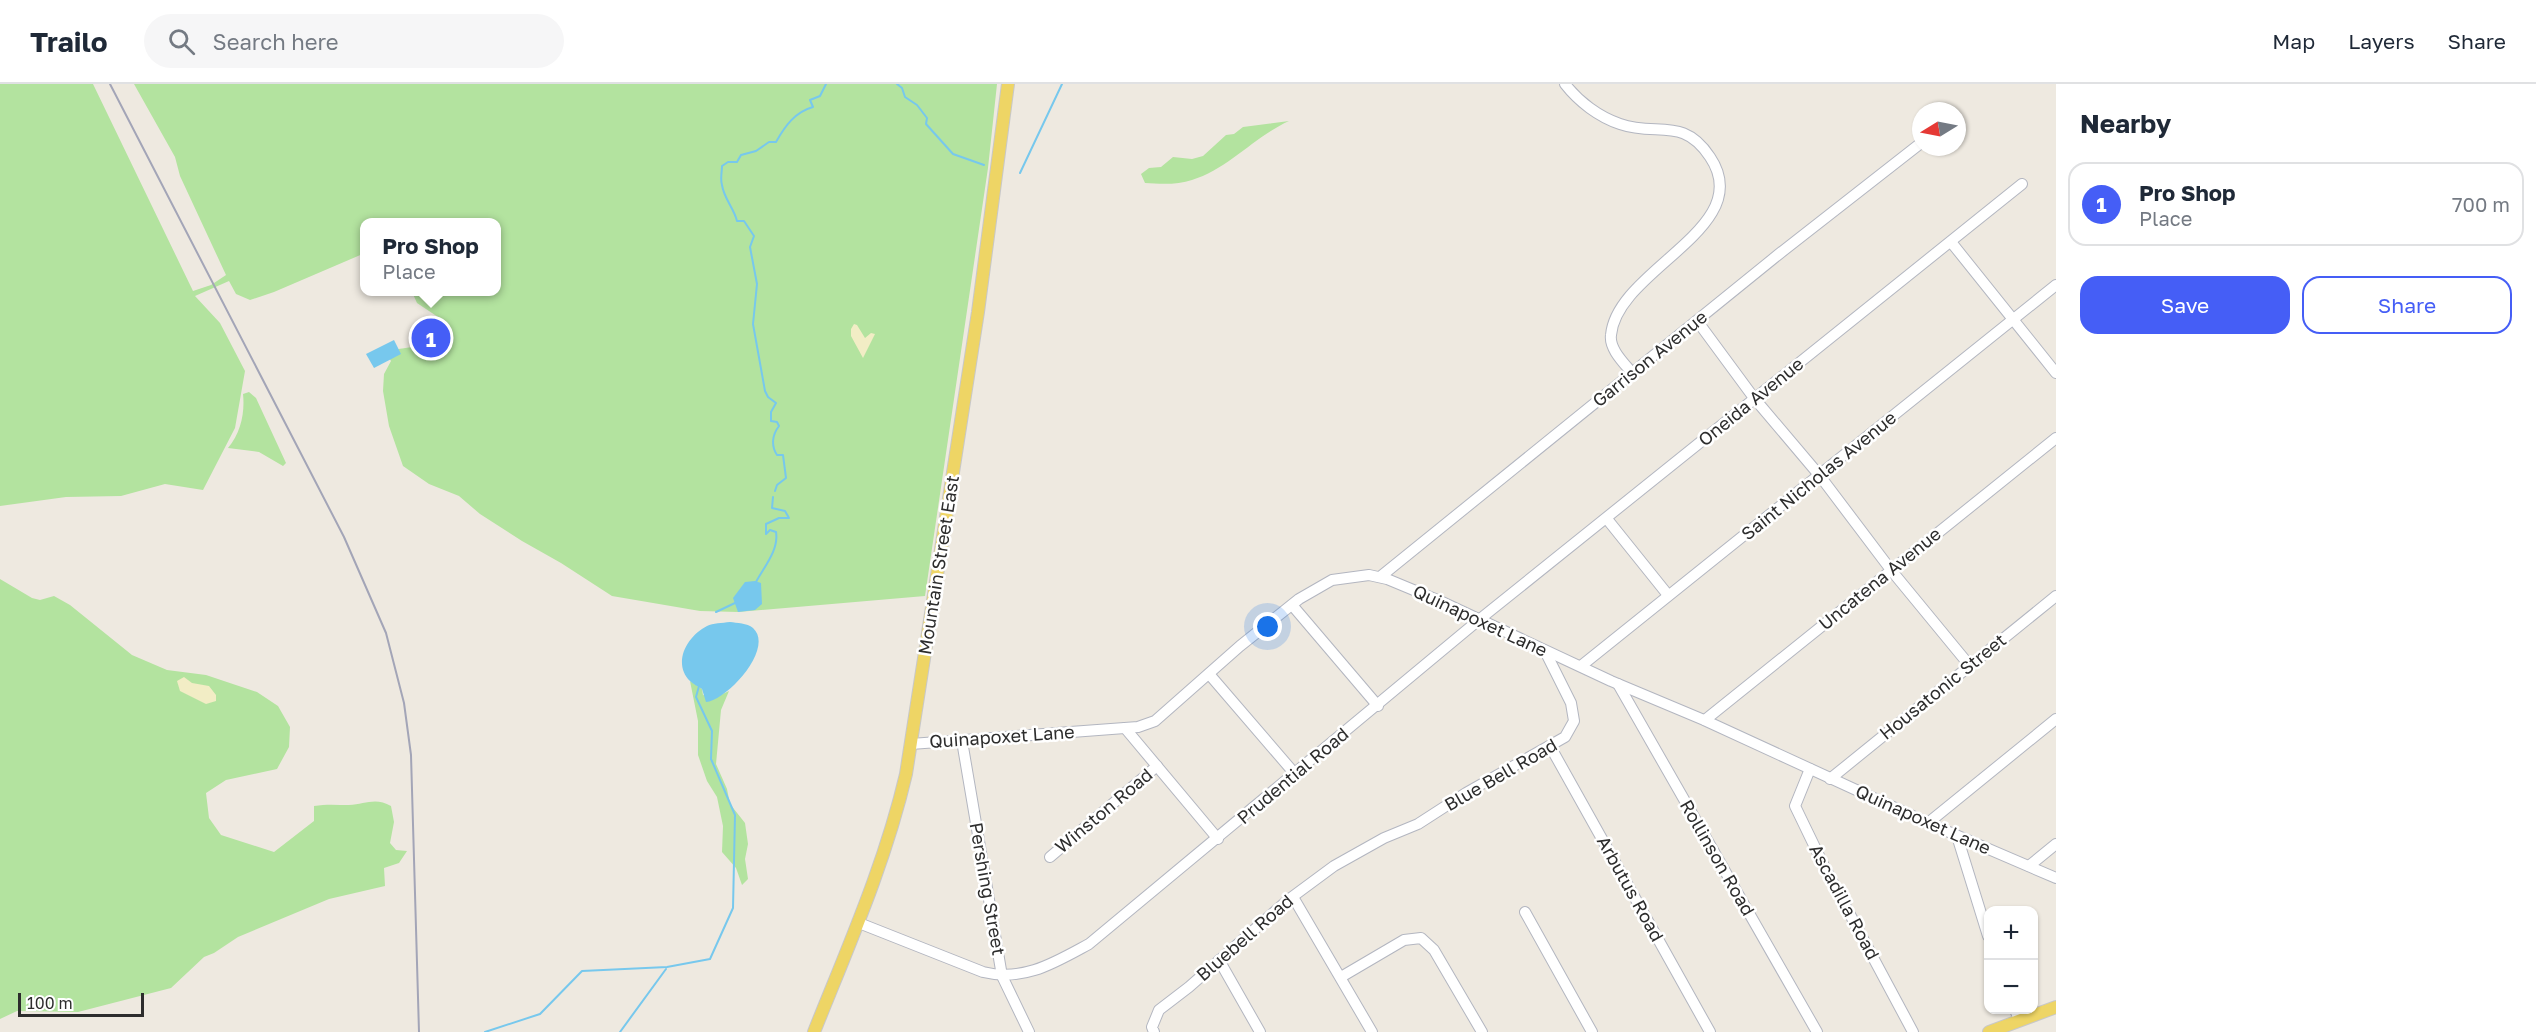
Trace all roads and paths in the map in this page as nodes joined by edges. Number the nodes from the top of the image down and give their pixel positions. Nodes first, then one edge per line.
1 (1008, 84) edge
2 (1566, 84) edge
3 (1912, 149) edge
4 (2022, 184) dead end
5 (1951, 242) junction
6 (2056, 285) edge
7 (2011, 319) junction
8 (1698, 322) junction
9 (2056, 373) edge
10 (1633, 374) junction
11 (1754, 398) junction
12 (2056, 438) edge
13 (1820, 476) junction
14 (1607, 519) junction
15 (1891, 570) junction
16 (1380, 577) junction
17 (1668, 595) junction
18 (2056, 596) edge
19 (1292, 605) junction
20 (1480, 619) junction
21 (1545, 651) junction
22 (1581, 666) junction
23 (1970, 666) junction
24 (1209, 674) junction
25 (1618, 684) junction
26 (1378, 706) junction
27 (2056, 719) edge
28 (1704, 720) junction
29 (1125, 728) junction
30 (962, 741) junction
31 (911, 744) junction
32 (1550, 746) junction
33 (1157, 766) junction
34 (1810, 770) junction
35 (1295, 774) junction
36 (1830, 778) junction
37 (1928, 823) junction
38 (1957, 836) junction
39 (1218, 839) junction
40 (2056, 844) edge
41 (1352, 855) joint
42 (1050, 857) dead end
43 (2029, 866) junction
44 (2056, 878) edge
45 (1293, 897) junction
46 (1525, 912) dead end
47 (1984, 920) edge
48 (860, 923) junction
49 (1219, 960) junction
50 (1002, 976) junction
51 (1341, 976) junction
52 (2056, 1007) edge
53 (2038, 1010) edge
54 (2017, 1014) edge
55 (814, 1032) edge
56 (1029, 1032) edge
57 (1154, 1032) edge
58 (1260, 1032) edge
59 (1372, 1032) edge
60 (1482, 1032) edge
61 (1592, 1032) edge
62 (1710, 1032) edge
63 (1817, 1032) edge
64 (1913, 1032) edge
65 (1989, 1032) edge

1 - 31 main road, Mountain Street East
2 - 10 street
3 - 8 street, Garrison Avenue
4 - 5 street, Oneida Avenue
5 - 7 street
5 - 11 street, Oneida Avenue
6 - 7 street, Saint Nicholas Avenue
7 - 9 street
7 - 13 street, Saint Nicholas Avenue
8 - 10 street, Garrison Avenue
8 - 11 street
10 - 16 street, Garrison Avenue
11 - 13 street
11 - 14 street, Oneida Avenue
12 - 15 street, Uncatena Avenue
13 - 15 street
13 - 17 street, Saint Nicholas Avenue
14 - 17 street
14 - 20 street, Oneida Avenue
15 - 23 street
15 - 28 street, Uncatena Avenue
16 - 19 street, Quinapoxet Lane
16 - 20 street, Quinapoxet Lane
17 - 22 street, Saint Nicholas Avenue
18 - 23 street, Housatonic Street
19 - 24 street, Quinapoxet Lane
19 - 26 street
20 - 21 street, Quinapoxet Lane
20 - 26 street, Prudential Road
21 - 22 street, Quinapoxet Lane
21 - 32 street, Blue Bell Road
22 - 25 street, Quinapoxet Lane
23 - 36 street, Housatonic Street
24 - 29 street, Quinapoxet Lane
24 - 35 street
25 - 28 street, Quinapoxet Lane
25 - 63 street, Rollinson Road
26 - 35 street, Prudential Road
27 - 37 street
28 - 34 street, Quinapoxet Lane
29 - 30 street, Quinapoxet Lane
29 - 33 street
30 - 31 street, Quinapoxet Lane
30 - 50 street, Pershing Street
31 - 48 main road, Mountain Street East
32 - 41 street, Blue Bell Road
32 - 62 street, Arbutus Road
33 - 39 street
33 - 42 street, Winston Road
34 - 36 street, Quinapoxet Lane
34 - 64 street, Ascadilla Road
35 - 39 street, Prudential Road
36 - 37 street, Quinapoxet Lane
37 - 38 street, Quinapoxet Lane
38 - 43 street, Quinapoxet Lane
38 - 47 street
39 - 50 street, Prudential Road
40 - 43 street
41 - 45 street, Bluebell Road
43 - 44 street, Quinapoxet Lane
45 - 49 street, Bluebell Road
45 - 51 street
46 - 61 street
48 - 50 street
48 - 55 main road, Mountain Street East
49 - 57 street, Bluebell Road
49 - 58 street
50 - 56 street, Pershing Street
51 - 59 street
51 - 60 street
52 - 53 main road
54 - 65 main road

